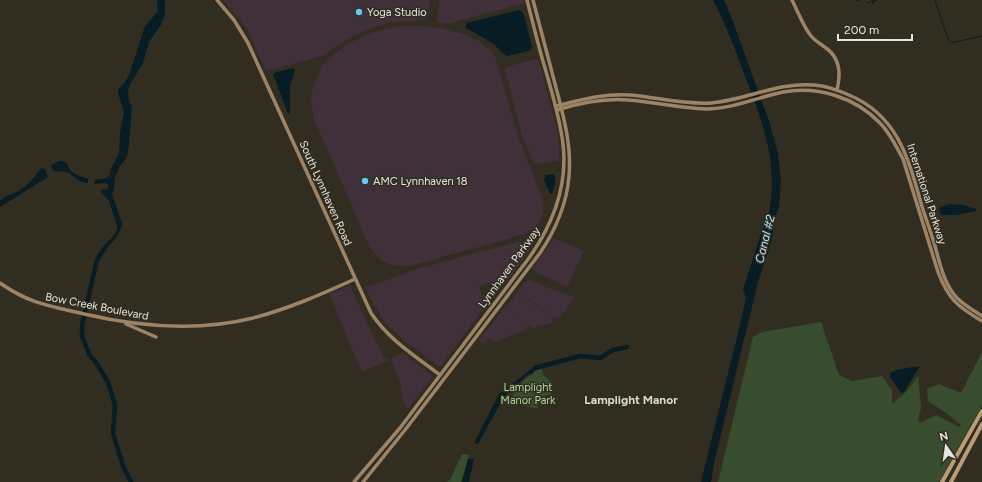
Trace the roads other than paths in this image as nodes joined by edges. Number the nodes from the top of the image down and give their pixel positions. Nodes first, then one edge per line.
1 (217, 0) edge
2 (527, 0) edge
3 (533, 0) edge
4 (792, 0) edge
5 (837, 90) junction
6 (835, 95) junction
7 (561, 107) junction
8 (556, 108) junction
9 (355, 279) junction
10 (0, 283) edge
11 (982, 316) edge
12 (121, 322) junction
13 (982, 322) edge
14 (156, 337) dead end
15 (440, 375) junction
16 (982, 411) edge
17 (982, 424) edge
18 (354, 482) edge
19 (363, 482) edge
20 (942, 482) edge
21 (951, 482) edge

1 - 9 main road, South Lynnhaven Road
2 - 8 main road, Lynnhaven Parkway
3 - 7 main road, Lynnhaven Parkway
4 - 5 main road
5 - 6 main road
5 - 7 main road, International Parkway
5 - 11 main road, International Parkway
6 - 7 main road, International Parkway
6 - 13 main road, International Parkway
7 - 8 main road, International Parkway
7 - 19 main road, Lynnhaven Parkway
8 - 15 main road, Lynnhaven Parkway
9 - 12 main road, Bow Creek Boulevard
9 - 15 main road, South Lynnhaven Road
10 - 12 main road, Bow Creek Boulevard
12 - 14 main road
15 - 18 main road, Lynnhaven Parkway
16 - 20 main road
17 - 21 main road

